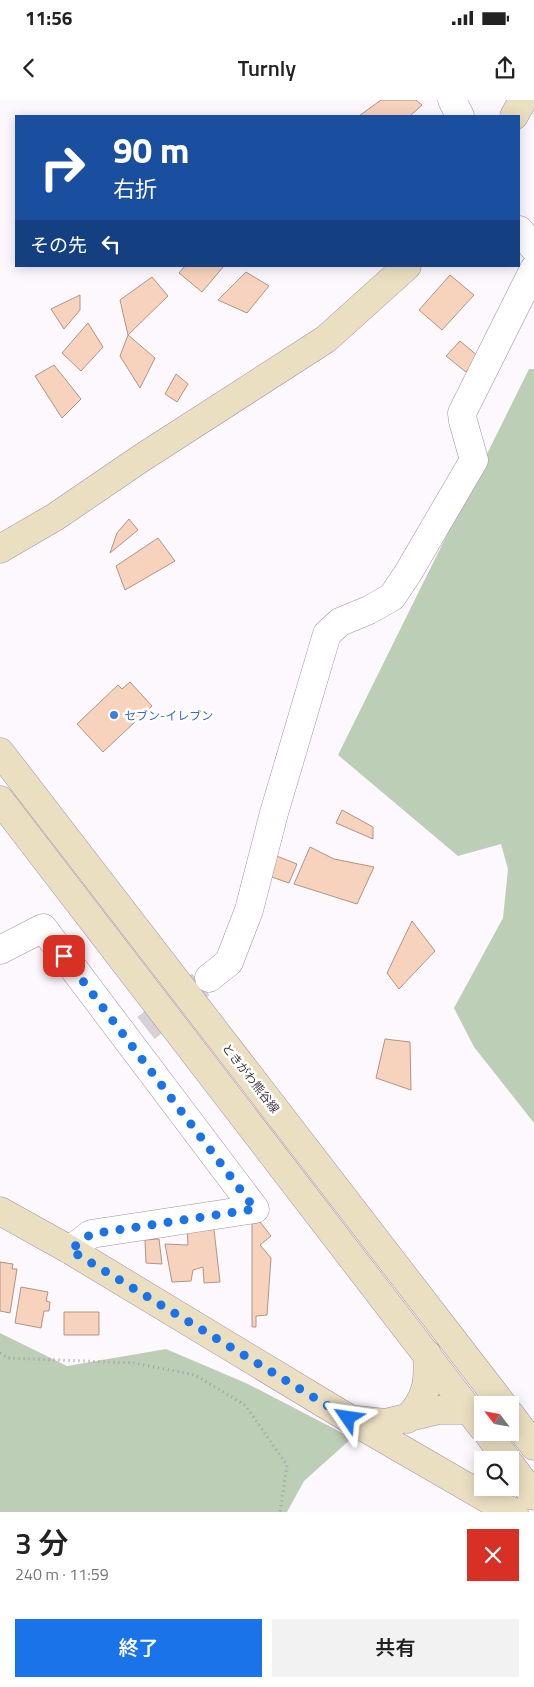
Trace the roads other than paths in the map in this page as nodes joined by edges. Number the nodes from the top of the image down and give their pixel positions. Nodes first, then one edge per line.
1 (452, 100) edge
2 (523, 100) edge
3 (460, 115) edge
4 (515, 115) edge
5 (520, 231) edge
6 (534, 248) edge
7 (406, 267) edge
8 (534, 269) edge
9 (0, 549) edge
10 (0, 752) edge
11 (0, 800) edge
12 (0, 950) edge
13 (209, 978) tunnel mouth
14 (0, 1211) edge
15 (70, 1250) junction
16 (427, 1354) junction
17 (494, 1396) edge
18 (474, 1412) edge
19 (474, 1416) edge
20 (348, 1418) junction
21 (407, 1419) junction
22 (519, 1476) edge
23 (534, 1496) edge
24 (514, 1512) edge

1 - 3 street
2 - 4 main road
5 - 6 street
7 - 9 main road
8 - 13 street
10 - 17 main road, ときがわ熊谷線
11 - 16 main road
12 - 15 street
14 - 15 main road
15 - 20 main road
16 - 18 main road
16 - 21 main road
19 - 21 main road
20 - 21 main road
20 - 24 main road
22 - 23 main road

